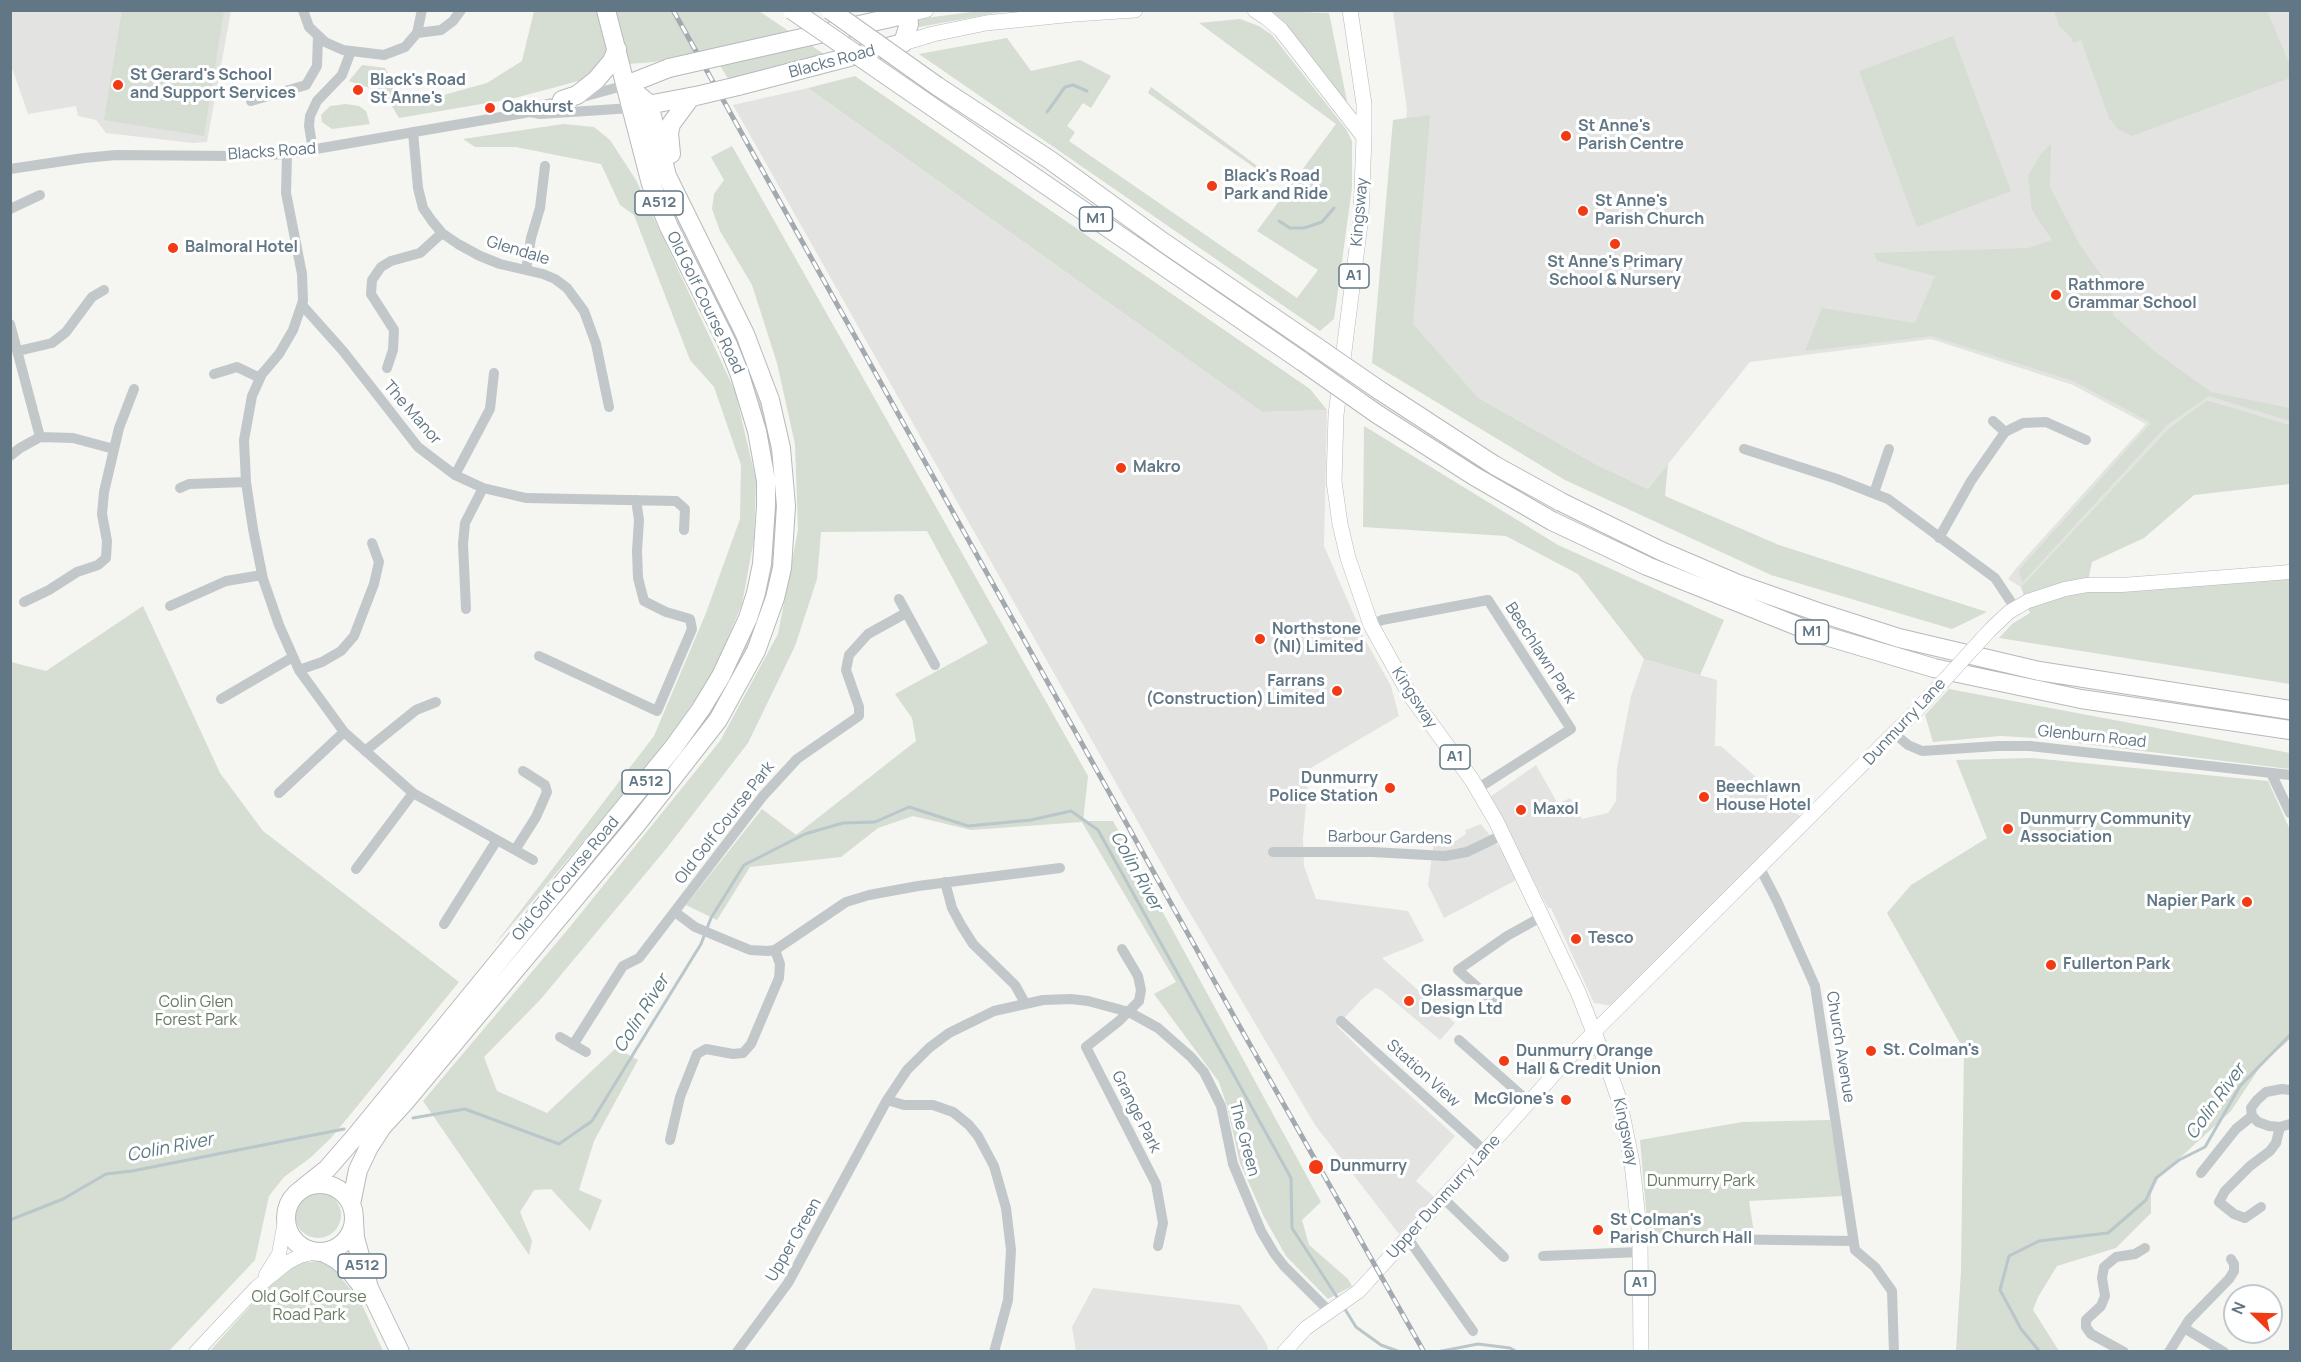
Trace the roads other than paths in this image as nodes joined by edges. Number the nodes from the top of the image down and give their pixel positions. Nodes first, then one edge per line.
1 (303, 10) edge
2 (422, 10) edge
3 (461, 10) edge
4 (606, 10) edge
5 (792, 10) edge
6 (830, 10) edge
7 (1135, 10) edge
8 (1255, 10) edge
9 (1350, 10) edge
10 (914, 12) edge
11 (417, 33) junction
12 (318, 36) junction
13 (903, 43) junction
14 (617, 49) junction
15 (351, 51) junction
16 (626, 85) junction
17 (693, 97) junction
18 (562, 100) junction
19 (251, 101) dead end
20 (640, 106) junction
21 (530, 112) junction
22 (413, 132) junction
23 (1364, 137) junction
24 (313, 150) junction
25 (287, 154) junction
26 (545, 166) dead end
27 (10, 169) edge
28 (40, 195) dead end
29 (10, 208) edge
30 (686, 216) junction
31 (442, 233) junction
32 (526, 270) junction
33 (104, 290) dead end
34 (302, 305) junction
35 (10, 324) edge
36 (18, 351) junction
37 (387, 368) dead end
38 (494, 373) dead end
39 (214, 374) dead end
40 (260, 378) junction
41 (135, 389) dead end
42 (609, 407) dead end
43 (1993, 421) dead end
44 (2005, 432) junction
45 (40, 437) junction
46 (2086, 440) dead end
47 (114, 449) junction
48 (1744, 449) dead end
49 (1889, 449) dead end
50 (10, 456) edge
51 (455, 475) junction
52 (246, 482) junction
53 (180, 488) dead end
54 (483, 488) junction
55 (1874, 493) junction
56 (636, 500) junction
57 (684, 530) dead end
58 (1939, 538) junction
59 (372, 543) dead end
60 (2290, 572) edge
61 (262, 575) junction
62 (899, 599) dead end
63 (24, 602) dead end
64 (170, 606) dead end
65 (2015, 608) junction
66 (466, 609) dead end
67 (906, 613) junction
68 (1371, 625) junction
69 (539, 656) dead end
70 (293, 657) junction
71 (935, 665) dead end
72 (299, 670) junction
73 (221, 699) dead end
74 (435, 702) dead end
75 (2290, 710) edge
76 (2290, 730) edge
77 (344, 732) junction
78 (1895, 734) junction
79 (365, 751) junction
80 (523, 771) dead end
81 (2271, 773) junction
82 (2290, 775) edge
83 (1477, 789) junction
84 (279, 793) dead end
85 (413, 793) junction
86 (2290, 813) edge
87 (1502, 834) junction
88 (492, 837) junction
89 (515, 850) junction
90 (1274, 852) dead end
91 (533, 860) dead end
92 (1059, 868) dead end
93 (1760, 868) junction
94 (356, 869) dead end
95 (945, 882) junction
96 (675, 912) junction
97 (1543, 916) junction
98 (444, 924) dead end
99 (1122, 949) dead end
100 (775, 950) junction
101 (1493, 1001) dead end
102 (1025, 1003) junction
103 (1129, 1012) junction
104 (1341, 1021) dead end
105 (1594, 1032) junction
106 (560, 1037) dead end
107 (1459, 1040) dead end
108 (573, 1045) junction
109 (586, 1052) dead end
110 (2290, 1090) edge
111 (887, 1100) junction
112 (1529, 1102) junction
113 (2252, 1116) junction
114 (2285, 1125) edge
115 (867, 1137) joint
116 (670, 1140) dead end
117 (1485, 1150) junction
118 (2201, 1173) dead end
119 (303, 1188) junction
120 (1442, 1197) junction
121 (2261, 1207) dead end
122 (353, 1214) junction
123 (285, 1215) junction
124 (1407, 1237) junction
125 (1853, 1241) junction
126 (1640, 1245) junction
127 (1158, 1246) dead end
128 (2145, 1248) dead end
129 (319, 1252) junction
130 (1543, 1256) dead end
131 (1504, 1257) dead end
132 (2231, 1259) dead end
133 (257, 1287) junction
134 (378, 1309) junction
135 (1332, 1310) junction
136 (2184, 1328) junction
137 (1473, 1331) dead end
138 (196, 1352) edge
139 (400, 1352) edge
140 (737, 1352) edge
141 (994, 1352) edge
142 (1284, 1352) edge
143 (1641, 1352) edge
144 (1894, 1352) edge
145 (2124, 1352) edge
146 (2169, 1352) edge
147 (2224, 1352) edge

1 - 12 street
2 - 11 street
3 - 11 street
4 - 14 highway, Old Golf Course Road
5 - 76 highway, M1, bridge
6 - 75 highway, M1, bridge
7 - 13 main road, Blacks Road
8 - 23 main road
9 - 23 main road, Kingsway / A1
10 - 13 highway
10 - 16 highway, Blacks Road, bridge
11 - 15 street
12 - 15 street
12 - 19 street
13 - 17 highway, Blacks Road, bridge
14 - 16 highway, Old Golf Course Road
14 - 18 highway
15 - 24 street
16 - 18 street, Blacks Road
16 - 20 highway, Old Golf Course Road / A512
17 - 20 highway, Blacks Road
17 - 30 highway, A512
18 - 21 street, Blacks Road
20 - 21 street, Blacks Road
20 - 30 highway, Old Golf Course Road / A512
20 - 119 highway, Old Golf Course Road / A512
21 - 22 street, Blacks Road
22 - 24 street, Blacks Road
22 - 31 street, Glendale
23 - 68 main road, Kingsway / A1
24 - 25 street, Blacks Road
25 - 27 street, Blacks Road
25 - 34 street
26 - 32 street
28 - 29 street
30 - 122 highway, Old Golf Course Road / A512
31 - 32 street, Glendale
31 - 37 street
32 - 42 street, Glendale
33 - 36 street
34 - 40 street
34 - 51 street, The Manor
35 - 36 street
36 - 45 street
38 - 51 street
39 - 40 street
40 - 52 street
41 - 47 street
43 - 44 street
44 - 46 street
44 - 58 street
45 - 47 street
45 - 50 street
47 - 63 street
48 - 55 street
49 - 55 street
51 - 54 street, The Manor
52 - 53 street
52 - 61 street
54 - 56 street, The Manor
54 - 66 street
55 - 58 street
56 - 57 street, The Manor
56 - 69 street
58 - 65 street
59 - 72 street
60 - 65 street, Dunmurry Lane
61 - 64 street
61 - 70 street
62 - 67 street
65 - 78 street, Dunmurry Lane, bridge
67 - 71 street
67 - 96 street, Old Golf Course Park
68 - 83 main road, Kingsway / A1
68 - 83 street, Beechlawn Park
70 - 72 street
70 - 73 street
72 - 77 street
74 - 79 street
77 - 79 street
77 - 84 street
78 - 81 street, Glenburn Road
78 - 93 street, Dunmurry Lane
79 - 85 street
80 - 89 street
81 - 82 street, Glenburn Road
81 - 86 street
83 - 87 main road, Kingsway / A1
85 - 88 street
85 - 94 street
87 - 90 street, Barbour Gardens
87 - 97 main road, Kingsway / A1
88 - 89 street
88 - 98 street
89 - 91 street
92 - 95 street
93 - 105 street, Dunmurry Lane
93 - 125 street, Church Avenue
95 - 100 street
95 - 102 street
96 - 100 street
96 - 108 street, Old Golf Course Park
97 - 101 street
97 - 105 main road, Kingsway / A1
99 - 103 street
100 - 116 street
102 - 103 street, The Green
102 - 111 street, The Green
103 - 127 street, Grange Park
103 - 135 street, The Green
104 - 117 street, Station View
105 - 112 street, Upper Dunmurry Lane
105 - 126 main road, Kingsway / A1
106 - 108 street
107 - 112 street
108 - 109 street
110 - 113 street
111 - 115 street, The Green
111 - 141 street
112 - 117 street, Upper Dunmurry Lane
113 - 114 street
113 - 118 street
114 - 121 street
115 - 140 street, Upper Green
117 - 120 street, Upper Dunmurry Lane
119 - 122 highway
119 - 123 highway, A512
120 - 124 street, Upper Dunmurry Lane
120 - 131 street
122 - 129 highway, A512
122 - 134 highway, A512
123 - 129 highway, A512
123 - 133 street
124 - 135 street, Upper Dunmurry Lane
124 - 137 street
125 - 126 street
125 - 144 street, Church Avenue
126 - 130 street
126 - 143 main road, Kingsway / A1
128 - 145 street
129 - 133 street
129 - 134 highway, A512
132 - 136 street
133 - 138 street
134 - 139 highway, A512
135 - 142 street, Upper Dunmurry Lane
136 - 146 street
136 - 147 street

